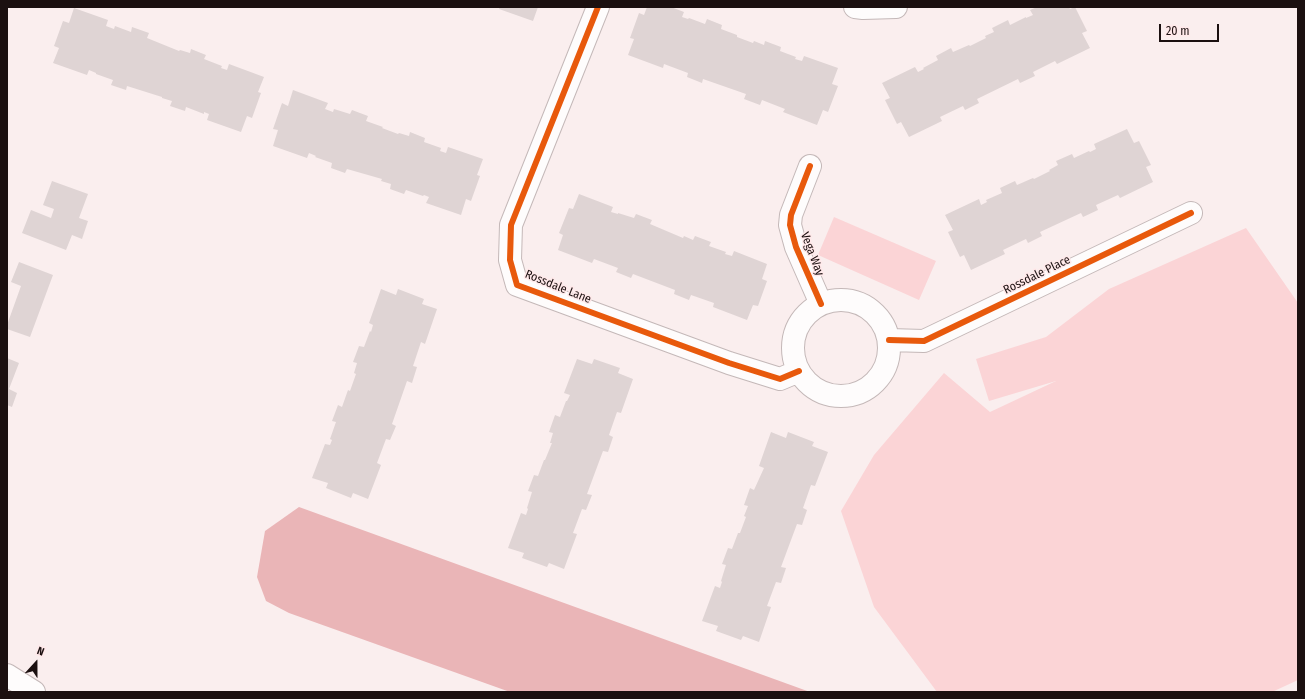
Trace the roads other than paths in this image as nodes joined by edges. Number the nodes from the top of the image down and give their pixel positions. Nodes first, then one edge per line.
1 (598, 7) edge
2 (855, 7) edge
3 (896, 7) edge
4 (810, 166) dead end
5 (1191, 213) dead end
6 (821, 304) junction
7 (889, 340) junction
8 (799, 371) junction
9 (7, 675) edge
10 (34, 692) edge

1 - 8 street, Rossdale Lane
2 - 3 street
4 - 6 street, Vega Way
5 - 7 street, Rossdale Place
6 - 7 street
6 - 8 street
7 - 8 street
9 - 10 street

